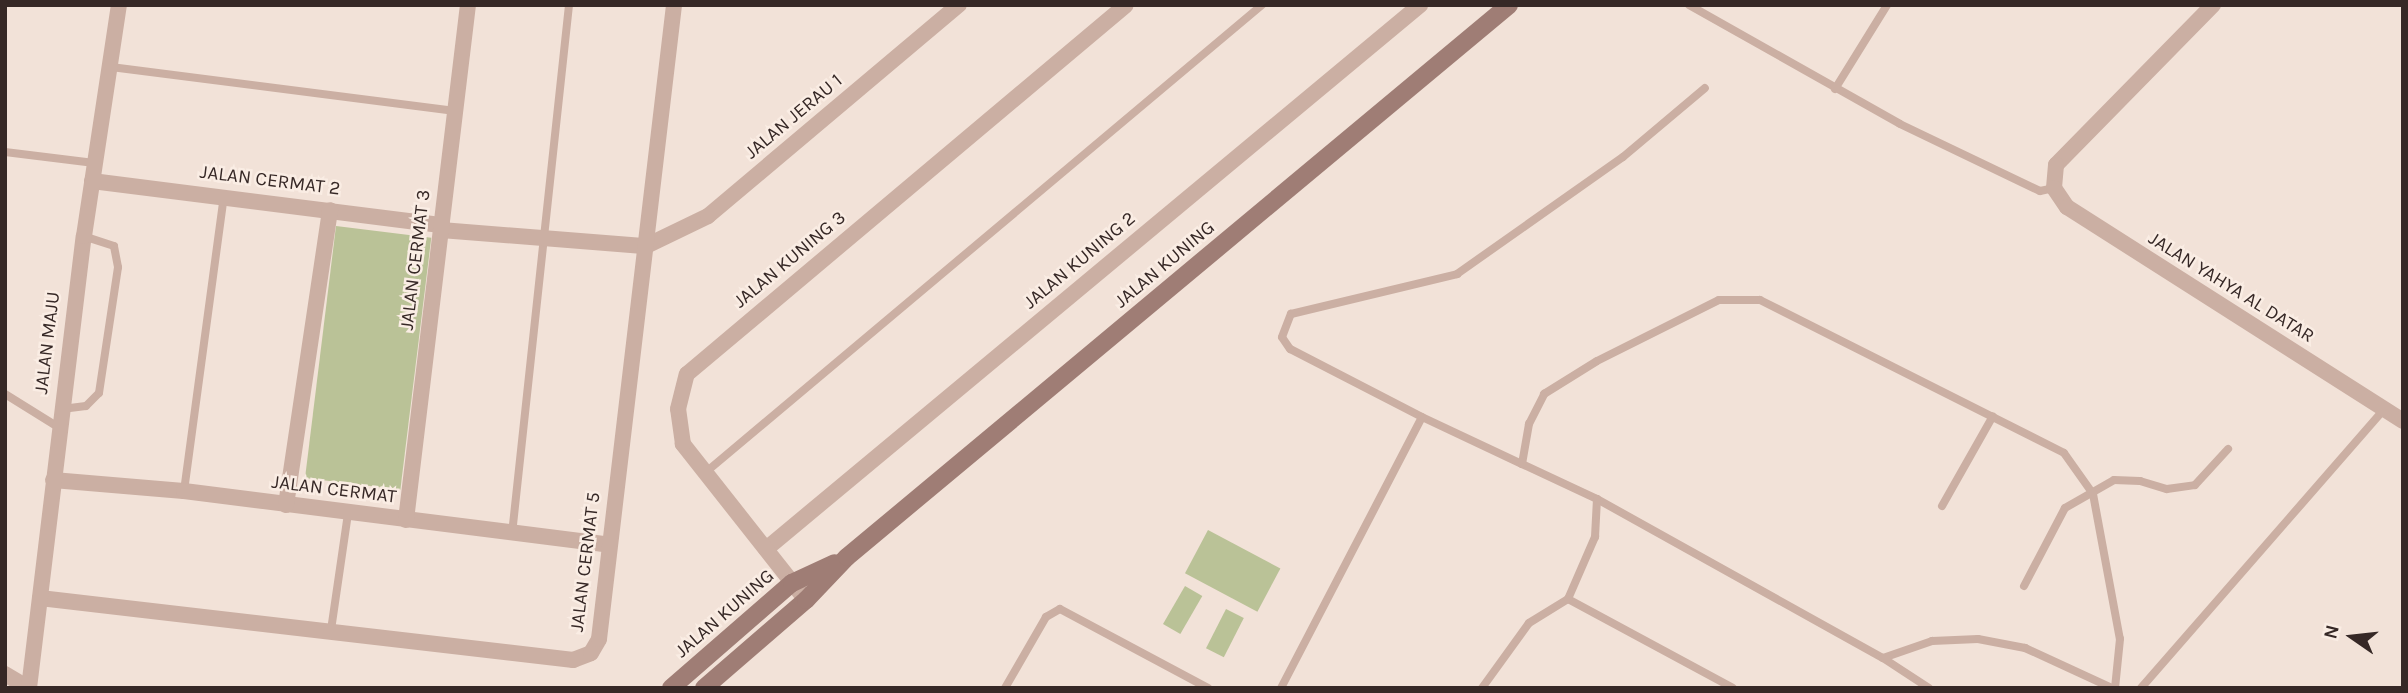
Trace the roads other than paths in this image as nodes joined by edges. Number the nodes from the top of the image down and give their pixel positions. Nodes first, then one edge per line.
1 (119, 5) edge
2 (468, 5) edge
3 (569, 5) edge
4 (674, 5) edge
5 (960, 5) edge
6 (1126, 5) edge
7 (1262, 5) edge
8 (1420, 5) edge
9 (1509, 5) edge
10 (1689, 5) edge
11 (1886, 5) edge
12 (2213, 5) edge
13 (111, 67) junction
14 (1705, 88) dead end
15 (1835, 89) junction
16 (455, 111) junction
17 (5, 152) edge
18 (94, 163) junction
19 (92, 181) junction
20 (2054, 182) junction
21 (224, 196) junction
22 (330, 210) junction
23 (441, 227) junction
24 (83, 236) junction
25 (544, 238) junction
26 (646, 246) junction
27 (5, 394) edge
28 (61, 409) junction
29 (2384, 409) junction
30 (1993, 415) junction
31 (1422, 417) junction
32 (2403, 421) edge
33 (58, 427) junction
34 (2228, 449) dead end
35 (1522, 464) junction
36 (706, 472) junction
37 (53, 480) junction
38 (184, 491) junction
39 (2093, 494) junction
40 (1597, 499) junction
41 (286, 505) junction
42 (1942, 506) dead end
43 (348, 514) junction
44 (407, 520) junction
45 (512, 534) junction
46 (610, 545) junction
47 (766, 549) junction
48 (847, 557) junction
49 (792, 583) junction
50 (2024, 586) dead end
51 (40, 598) junction
52 (1567, 599) junction
53 (806, 600) junction
54 (331, 629) junction
55 (1883, 658) junction
56 (5, 674) edge
57 (29, 688) edge
58 (671, 688) edge
59 (704, 688) edge
60 (1005, 688) edge
61 (1208, 688) edge
62 (1281, 688) edge
63 (1482, 688) edge
64 (1733, 688) edge
65 (1929, 688) edge
66 (2113, 688) edge
67 (2141, 688) edge

1 - 13 street, JALAN MAJU
2 - 16 street, JALAN CERMAT 3
3 - 25 lane
4 - 26 street, JALAN CERMAT 5
5 - 26 street, JALAN JERAU 1
6 - 36 street, JALAN KUNING 3
7 - 36 lane
8 - 47 street, JALAN KUNING 2
9 - 48 street, JALAN KUNING
10 - 15 lane
11 - 15 lane
12 - 20 street
13 - 16 lane
13 - 18 street, JALAN MAJU
14 - 31 lane
15 - 20 lane
16 - 23 street, JALAN CERMAT 3
17 - 18 lane
18 - 19 street, JALAN MAJU
19 - 21 street, JALAN CERMAT 2
19 - 24 street, JALAN MAJU
20 - 29 street, JALAN YAHYA AL DATAR
21 - 22 street, JALAN CERMAT 2
21 - 38 lane
22 - 23 street, JALAN CERMAT 2
22 - 41 street
23 - 25 street, JALAN CERMAT 2
23 - 44 street, JALAN CERMAT 3
24 - 28 street, JALAN MAJU
24 - 28 lane
25 - 26 street, JALAN CERMAT 2
25 - 45 lane
26 - 46 street, JALAN CERMAT 5
27 - 33 lane
28 - 33 street, JALAN MAJU
29 - 32 street, JALAN YAHYA AL DATAR
29 - 67 lane
30 - 35 lane
30 - 39 lane
30 - 42 lane
31 - 35 lane
31 - 62 lane
33 - 37 street, JALAN MAJU
34 - 39 lane
35 - 40 lane
36 - 47 street, JALAN KUNING 3
37 - 38 street, JALAN CERMAT
37 - 51 street, JALAN MAJU
38 - 41 street, JALAN CERMAT
39 - 50 lane
39 - 66 lane
40 - 52 lane
40 - 55 lane
41 - 43 street, JALAN CERMAT
43 - 44 street, JALAN CERMAT
43 - 54 lane
44 - 45 street, JALAN CERMAT
45 - 46 street, JALAN CERMAT
46 - 54 street, JALAN CERMAT 5
47 - 49 street, JALAN KUNING 3
48 - 49 street, JALAN KUNING
48 - 53 street, JALAN KUNING
49 - 53 street, JALAN KUNING 3
49 - 58 street, JALAN KUNING
51 - 54 street, JALAN CERMAT 5
51 - 57 street, JALAN MAJU
52 - 63 lane
52 - 64 lane
53 - 59 street, JALAN KUNING
55 - 65 lane
55 - 66 lane
56 - 57 street
60 - 61 lane

